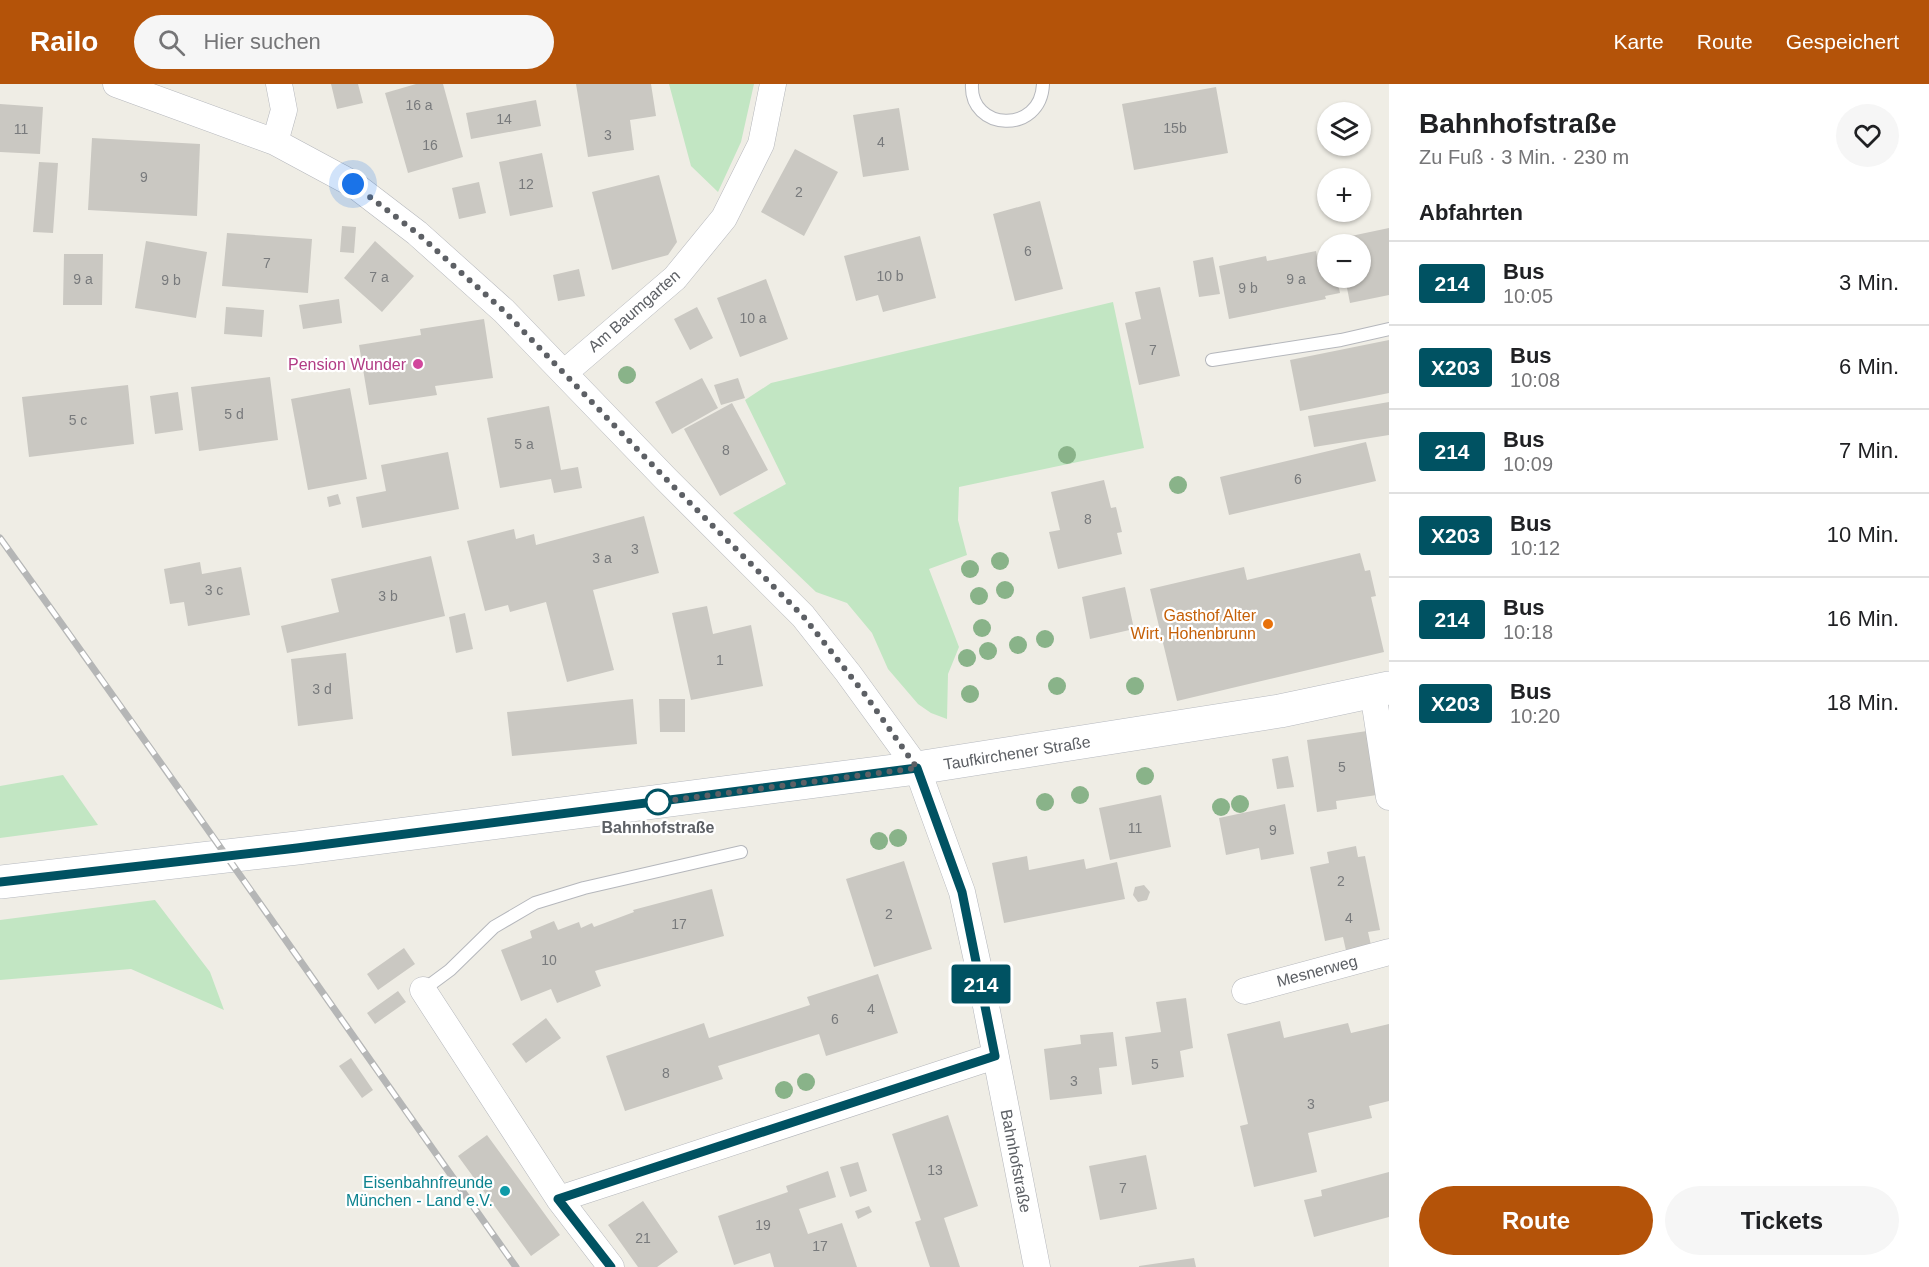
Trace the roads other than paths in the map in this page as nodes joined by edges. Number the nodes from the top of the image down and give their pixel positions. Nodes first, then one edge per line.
1 (117, 84) edge
2 (279, 84) edge
3 (773, 84) edge
4 (972, 84) edge
5 (1043, 84) edge
6 (276, 142) junction
7 (1389, 329) edge
8 (1212, 360) dead end
9 (564, 373) junction
10 (1381, 690) edge
11 (917, 768) junction
12 (1389, 796) edge
13 (741, 852) dead end
14 (0, 882) edge
15 (1389, 952) edge
16 (423, 990) joint
17 (1245, 991) dead end
18 (995, 1056) junction
19 (558, 1199) junction
20 (611, 1267) edge
21 (1037, 1267) edge

1 - 6 street, Bahnhofstraße
2 - 6 street
3 - 9 street, Am Baumgarten
4 - 5 lane
6 - 9 street, Bahnhofstraße
7 - 8 lane
9 - 11 street, Bahnhofstraße
10 - 11 main road, Taufkirchener Straße
10 - 12 street
11 - 14 main road, Taufkirchener Straße
11 - 18 street, Bahnhofstraße
13 - 16 lane
15 - 17 street, Mesnerweg
16 - 19 street
18 - 19 street
18 - 21 street, Bahnhofstraße
19 - 20 street

